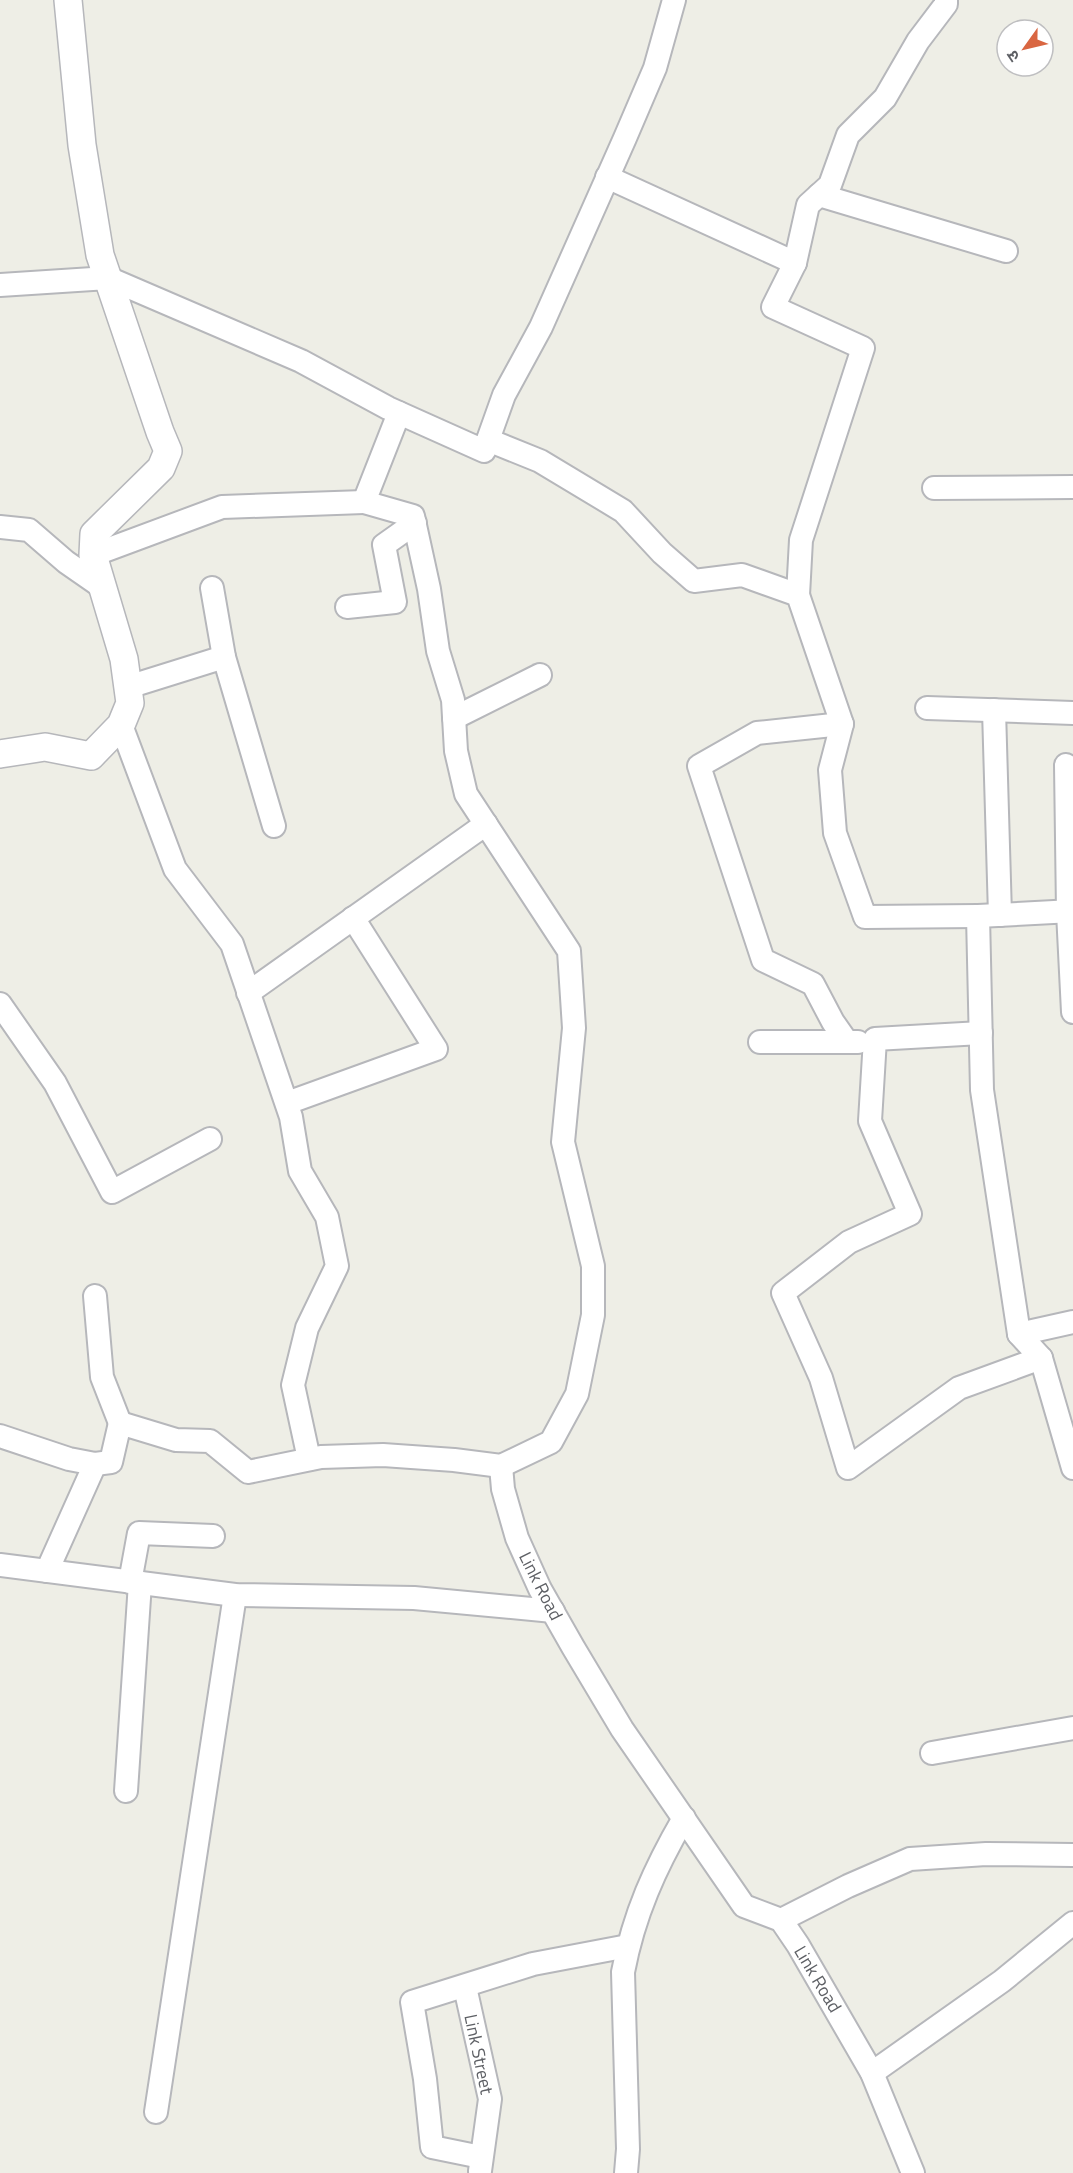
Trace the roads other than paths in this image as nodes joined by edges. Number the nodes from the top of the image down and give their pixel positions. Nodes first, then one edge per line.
1 (68, 0) edge
2 (675, 0) edge
3 (946, 0) edge
4 (607, 177) junction
5 (819, 195) junction
6 (1006, 251) dead end
7 (795, 263) junction
8 (108, 278) junction
9 (0, 285) edge
10 (399, 413) junction
11 (488, 440) junction
12 (1073, 486) edge
13 (934, 488) dead end
14 (364, 502) junction
15 (415, 523) junction
16 (0, 527) edge
17 (93, 555) junction
18 (102, 587) junction
19 (212, 588) dead end
20 (798, 595) junction
21 (347, 607) dead end
22 (224, 657) junction
23 (540, 675) dead end
24 (128, 687) junction
25 (927, 708) dead end
26 (994, 710) junction
27 (1073, 713) edge
28 (454, 718) junction
29 (842, 724) junction
30 (121, 725) junction
31 (0, 754) edge
32 (1066, 765) dead end
33 (486, 824) junction
34 (274, 826) dead end
35 (1071, 912) edge
36 (989, 915) junction
37 (353, 918) junction
38 (248, 993) junction
39 (0, 1004) edge
40 (1073, 1012) edge
41 (981, 1033) junction
42 (760, 1042) dead end
43 (847, 1042) junction
44 (875, 1042) junction
45 (287, 1103) junction
46 (210, 1139) dead end
47 (95, 1296) dead end
48 (1073, 1322) edge
49 (1018, 1334) junction
50 (1041, 1358) junction
51 (120, 1423) junction
52 (0, 1436) edge
53 (309, 1459) junction
54 (95, 1464) junction
55 (501, 1466) junction
56 (1073, 1468) edge
57 (213, 1536) dead end
58 (0, 1565) edge
59 (47, 1571) junction
60 (135, 1582) junction
61 (235, 1595) junction
62 (553, 1611) junction
63 (1073, 1728) edge
64 (932, 1753) dead end
65 (126, 1791) dead end
66 (684, 1818) junction
67 (1073, 1855) edge
68 (781, 1920) junction
69 (1073, 1923) edge
70 (628, 1946) junction
71 (465, 1987) junction
72 (872, 2073) junction
73 (156, 2112) dead end
74 (480, 2165) edge
75 (626, 2173) edge
76 (913, 2173) edge

1 - 8 street
2 - 4 street
3 - 5 street
4 - 7 street
4 - 11 street
5 - 6 street
5 - 7 street
7 - 20 street
8 - 9 street
8 - 10 street
8 - 17 street
10 - 11 street
10 - 14 street
11 - 20 street
12 - 13 street
14 - 15 street
14 - 17 street
15 - 21 street
15 - 28 street
16 - 18 street
17 - 18 street
18 - 24 street
19 - 22 street
20 - 29 street
22 - 24 street
22 - 34 street
23 - 28 street
24 - 30 street
25 - 26 street
26 - 27 street
26 - 36 street
28 - 33 street
29 - 36 street
29 - 43 street
30 - 31 street
30 - 38 street
32 - 35 street
33 - 37 street
33 - 55 street
35 - 36 street
35 - 40 street
36 - 41 street
37 - 38 street
37 - 45 street
38 - 45 street
39 - 46 street
41 - 44 street
41 - 49 street
42 - 43 street
43 - 44 street
44 - 50 street
45 - 53 street
47 - 51 street
48 - 49 street
49 - 50 street
50 - 56 street
51 - 53 street
51 - 54 street
52 - 54 street
53 - 55 street
54 - 59 street
55 - 62 street, Link Road
57 - 60 street
58 - 59 street
59 - 60 street
60 - 61 street
60 - 65 street
61 - 62 street
61 - 73 street
62 - 66 street, Link Road
63 - 64 street
66 - 68 street, Link Road
66 - 70 street
67 - 68 street
68 - 72 street, Link Road
69 - 72 street
70 - 71 street
70 - 75 street
71 - 74 street, Link Street
71 - 74 street, Link Street
72 - 76 street, Link Road

